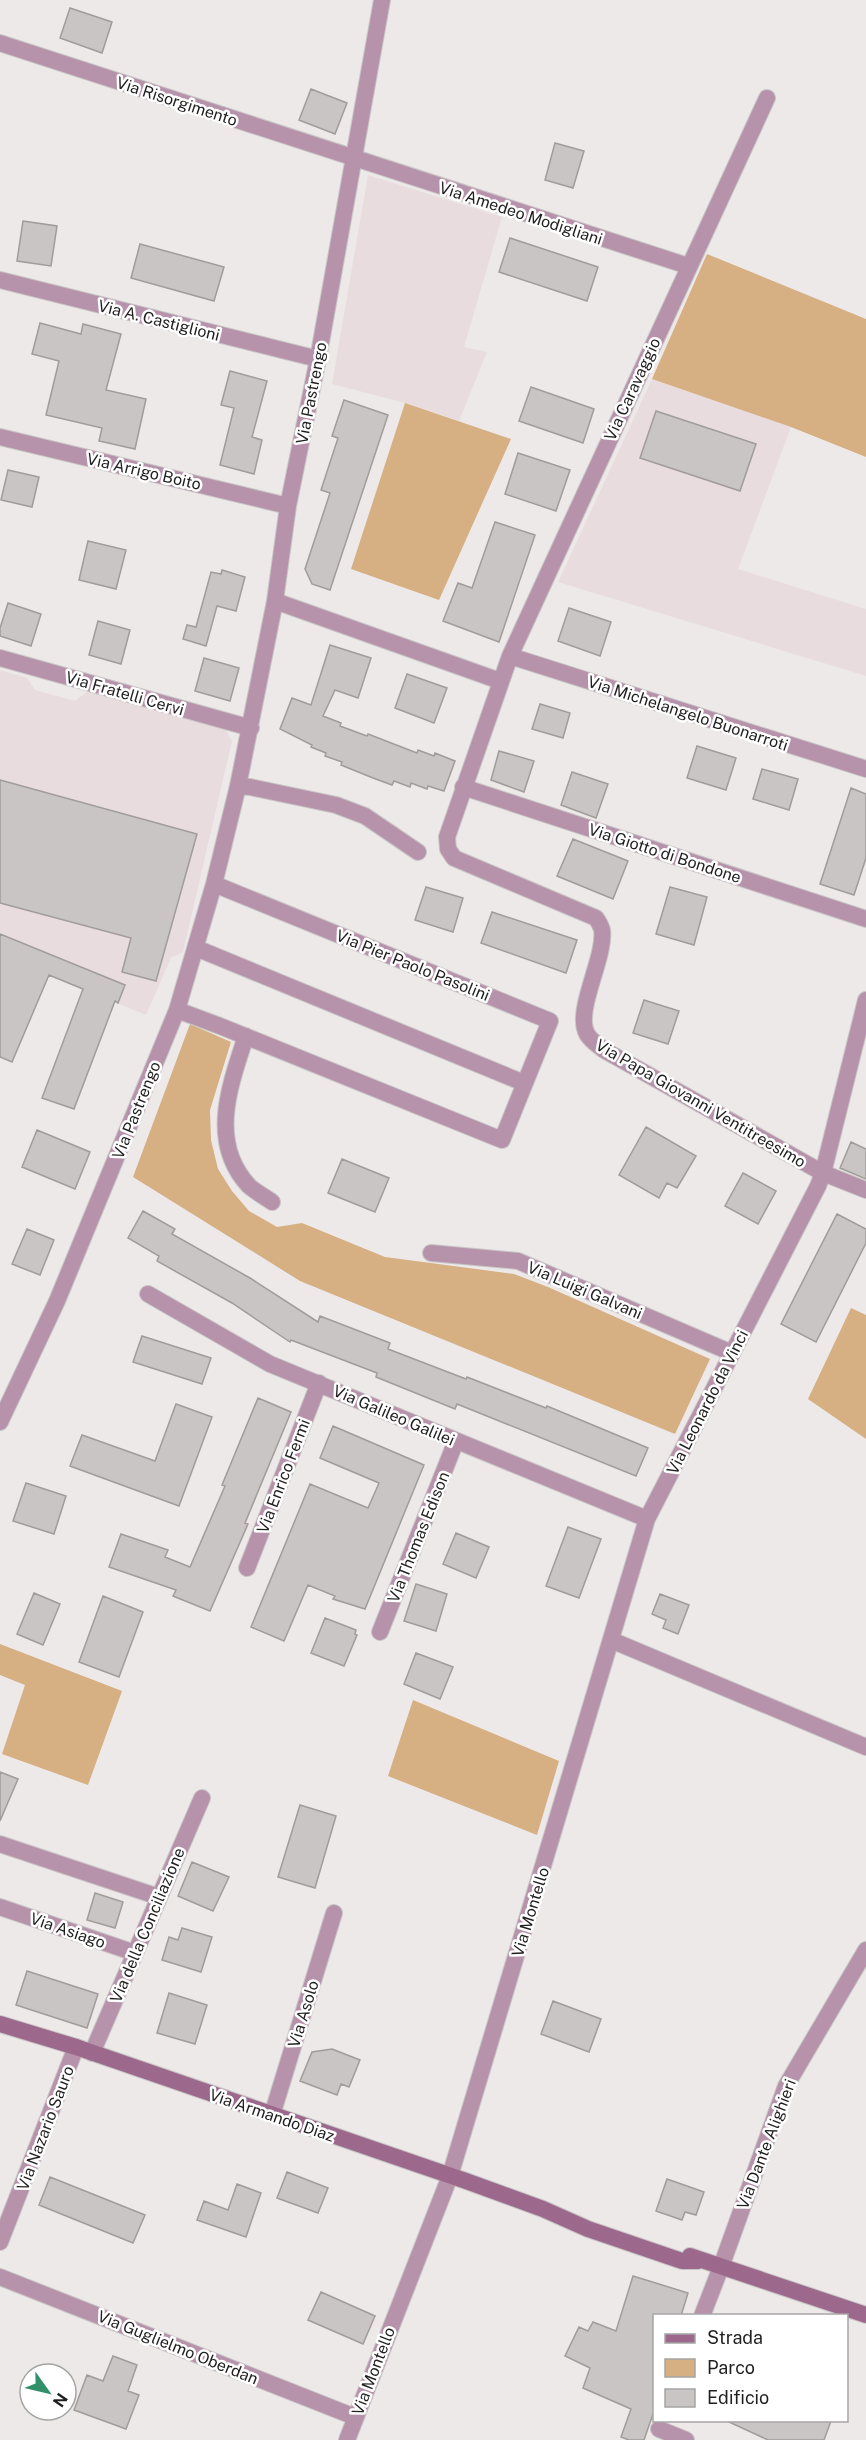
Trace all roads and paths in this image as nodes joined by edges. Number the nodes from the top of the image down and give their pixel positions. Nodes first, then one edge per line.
1 (382, 0) edge
2 (0, 43) edge
3 (767, 98) dead end
4 (354, 159) junction
5 (688, 266) junction
6 (0, 280) edge
7 (318, 359) junction
8 (0, 437) edge
9 (288, 506) junction
10 (275, 601) junction
11 (510, 656) junction
12 (0, 658) edge
13 (500, 681) junction
14 (251, 728) junction
15 (866, 769) edge
16 (238, 786) junction
17 (463, 787) junction
18 (418, 852) dead end
19 (214, 884) junction
20 (866, 920) edge
21 (196, 948) junction
22 (866, 1000) edge
23 (177, 1010) junction
24 (246, 1036) junction
25 (524, 1083) junction
26 (823, 1173) junction
27 (866, 1190) edge
28 (272, 1202) dead end
29 (431, 1253) dead end
30 (148, 1294) dead end
31 (732, 1353) junction
32 (319, 1383) junction
33 (0, 1422) edge
34 (456, 1441) junction
35 (647, 1519) junction
36 (247, 1568) dead end
37 (380, 1632) dead end
38 (611, 1640) junction
39 (866, 1747) edge
40 (202, 1798) dead end
41 (0, 1844) edge
42 (159, 1898) junction
43 (0, 1907) edge
44 (334, 1913) dead end
45 (866, 1950) edge
46 (135, 1953) junction
47 (0, 2024) edge
48 (84, 2050) junction
49 (272, 2115) junction
50 (450, 2176) junction
51 (0, 2240) edge
52 (721, 2267) junction
53 (0, 2277) edge
54 (703, 2314) edge
55 (866, 2315) edge
56 (356, 2417) junction
57 (659, 2430) edge
58 (347, 2440) edge
59 (686, 2440) edge

1 - 4 street, Via Pastrengo
2 - 4 street, Via Risorgimento
3 - 5 street, Via Caravaggio
4 - 5 street, Via Amedeo Modigliani
4 - 7 street, Via Pastrengo
5 - 11 street, Via Caravaggio
6 - 7 street, Via A. Castiglioni
7 - 9 street, Via Pastrengo
8 - 9 street, Via Arrigo Boito
9 - 10 street, Via Pastrengo
10 - 13 street
10 - 14 street, Via Pastrengo
11 - 13 street, Via Caravaggio
11 - 15 street, Via Michelangelo Buonarroti
12 - 14 street, Via Fratelli Cervi
13 - 17 street, Via Papa Giovanni Ventitreesimo
14 - 16 street, Via Pastrengo
16 - 18 street
16 - 19 street, Via Pastrengo
17 - 20 street, Via Giotto di Bondone
17 - 26 street, Via Papa Giovanni Ventitreesimo
19 - 21 street, Via Pastrengo
19 - 25 street, Via Pier Paolo Pasolini
21 - 23 street, Via Pastrengo
21 - 25 street
22 - 26 street, Via Leonardo da Vinci
23 - 24 street, Via Pier Paolo Pasolini
23 - 33 street, Via Pastrengo
24 - 25 street, Via Pier Paolo Pasolini
24 - 28 street
26 - 27 street, Via Papa Giovanni Ventitreesimo
26 - 31 street, Via Leonardo da Vinci
29 - 31 street, Via Luigi Galvani
30 - 32 street, Via Galileo Galilei
31 - 35 street, Via Leonardo da Vinci
32 - 34 street, Via Galileo Galilei
32 - 36 street, Via Enrico Fermi
34 - 35 street, Via Galileo Galilei
34 - 37 street, Via Thomas Edison
35 - 38 street, Via Leonardo da Vinci
38 - 39 street
38 - 50 street, Via Montello
40 - 42 street, Via della Conciliazione
41 - 42 street
42 - 46 street, Via della Conciliazione
43 - 46 street, Via Asiago
44 - 49 street, Via Asolo
45 - 52 street, Via Dante Alighieri
46 - 48 street, Via della Conciliazione
47 - 48 main road, Via Armando Diaz
48 - 49 main road, Via Armando Diaz
48 - 51 street, Via Nazario Sauro
49 - 50 main road, Via Armando Diaz
50 - 52 main road, Via Armando Diaz
50 - 56 street, Via Montello
52 - 54 street, Via Dante Alighieri
52 - 55 main road, Via Armando Diaz
53 - 56 street, Via Guglielmo Oberdan
56 - 58 street, Via Montello
57 - 59 street

